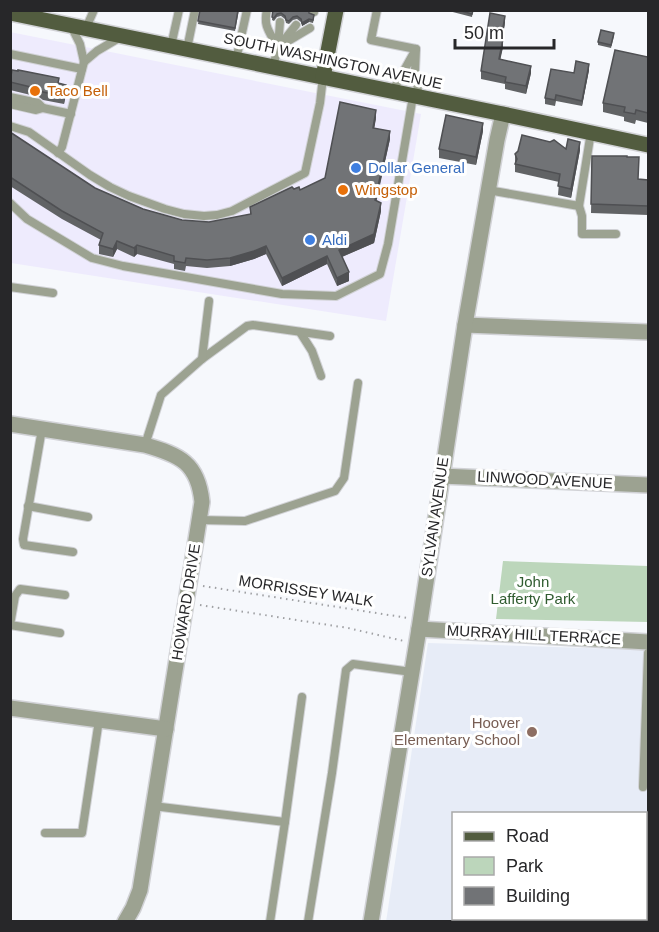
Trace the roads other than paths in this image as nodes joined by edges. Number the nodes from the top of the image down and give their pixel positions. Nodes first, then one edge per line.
1 (94, 10) edge
2 (179, 10) edge
3 (195, 10) edge
4 (247, 10) edge
5 (267, 10) edge
6 (336, 10) edge
7 (377, 10) edge
8 (10, 13) edge
9 (56, 16) edge
10 (280, 22) dead end
11 (296, 25) dead end
12 (78, 27) junction
13 (310, 28) dead end
14 (122, 36) junction
15 (171, 46) junction
16 (278, 47) junction
17 (187, 49) junction
18 (416, 49) junction
19 (10, 54) edge
20 (236, 60) junction
21 (83, 65) junction
22 (273, 67) junction
23 (322, 77) junction
24 (392, 92) junction
25 (416, 96) junction
26 (10, 98) edge
27 (10, 104) edge
28 (43, 108) junction
29 (71, 114) junction
30 (503, 114) junction
31 (10, 126) edge
32 (591, 132) junction
33 (648, 145) edge
34 (58, 153) junction
35 (488, 190) junction
36 (10, 203) edge
37 (579, 206) junction
38 (616, 234) dead end
39 (10, 288) edge
40 (53, 293) dead end
41 (209, 301) dead end
42 (465, 325) junction
43 (300, 332) junction
44 (648, 332) edge
45 (330, 336) dead end
46 (202, 359) junction
47 (321, 376) dead end
48 (358, 383) dead end
49 (10, 424) edge
50 (42, 429) junction
51 (145, 445) junction
52 (441, 476) junction
53 (648, 485) edge
54 (28, 506) junction
55 (88, 517) dead end
56 (199, 520) junction
57 (73, 552) dead end
58 (65, 595) dead end
59 (419, 631) junction
60 (60, 633) dead end
61 (648, 642) edge
62 (648, 652) edge
63 (412, 672) junction
64 (302, 697) dead end
65 (10, 708) edge
66 (99, 720) junction
67 (166, 729) junction
68 (643, 788) dead end
69 (153, 806) junction
70 (285, 822) junction
71 (45, 833) dead end
72 (125, 921) edge
73 (270, 921) edge
74 (308, 921) edge
75 (371, 921) edge

1 - 12 lane
2 - 15 lane
3 - 17 lane
4 - 20 lane
5 - 16 lane
6 - 23 main road
7 - 18 lane
8 - 9 main road, SOUTH WASHINGTON AVENUE
9 - 12 main road, SOUTH WASHINGTON AVENUE
10 - 16 lane
11 - 16 lane
12 - 14 main road, SOUTH WASHINGTON AVENUE
12 - 21 lane
13 - 16 lane
14 - 15 main road, SOUTH WASHINGTON AVENUE
14 - 21 lane
15 - 17 main road, SOUTH WASHINGTON AVENUE
16 - 22 lane
17 - 20 main road, SOUTH WASHINGTON AVENUE
18 - 24 lane
18 - 25 lane
19 - 21 lane
20 - 22 main road, SOUTH WASHINGTON AVENUE
21 - 29 lane
22 - 23 main road, SOUTH WASHINGTON AVENUE
23 - 24 main road, SOUTH WASHINGTON AVENUE
23 - 34 lane
24 - 25 main road, SOUTH WASHINGTON AVENUE
25 - 30 main road, SOUTH WASHINGTON AVENUE
25 - 36 lane
26 - 28 lane
27 - 28 lane
28 - 29 lane
29 - 34 lane
30 - 32 main road, SOUTH WASHINGTON AVENUE
30 - 35 street, SYLVAN AVENUE
31 - 34 lane
32 - 33 main road, SOUTH WASHINGTON AVENUE
32 - 37 lane
35 - 37 lane
35 - 42 street, SYLVAN AVENUE
37 - 38 lane
39 - 40 lane
41 - 46 lane
42 - 44 street
42 - 52 street, SYLVAN AVENUE
43 - 45 lane
43 - 46 lane
43 - 47 lane
46 - 51 lane
48 - 56 lane
49 - 50 street, HOWARD DRIVE
50 - 51 street, HOWARD DRIVE
50 - 54 lane
51 - 56 street, HOWARD DRIVE
52 - 53 street, LINWOOD AVENUE
52 - 59 street, SYLVAN AVENUE
54 - 55 lane
54 - 57 lane
56 - 67 street, HOWARD DRIVE
58 - 60 lane
59 - 61 street, MURRAY HILL TERRACE
59 - 63 street, SYLVAN AVENUE
62 - 68 lane
63 - 74 lane
63 - 75 street, SYLVAN AVENUE
64 - 70 lane
65 - 66 street
66 - 67 street
66 - 71 lane
67 - 69 street, HOWARD DRIVE
69 - 70 lane
69 - 72 street, HOWARD DRIVE
70 - 73 lane

